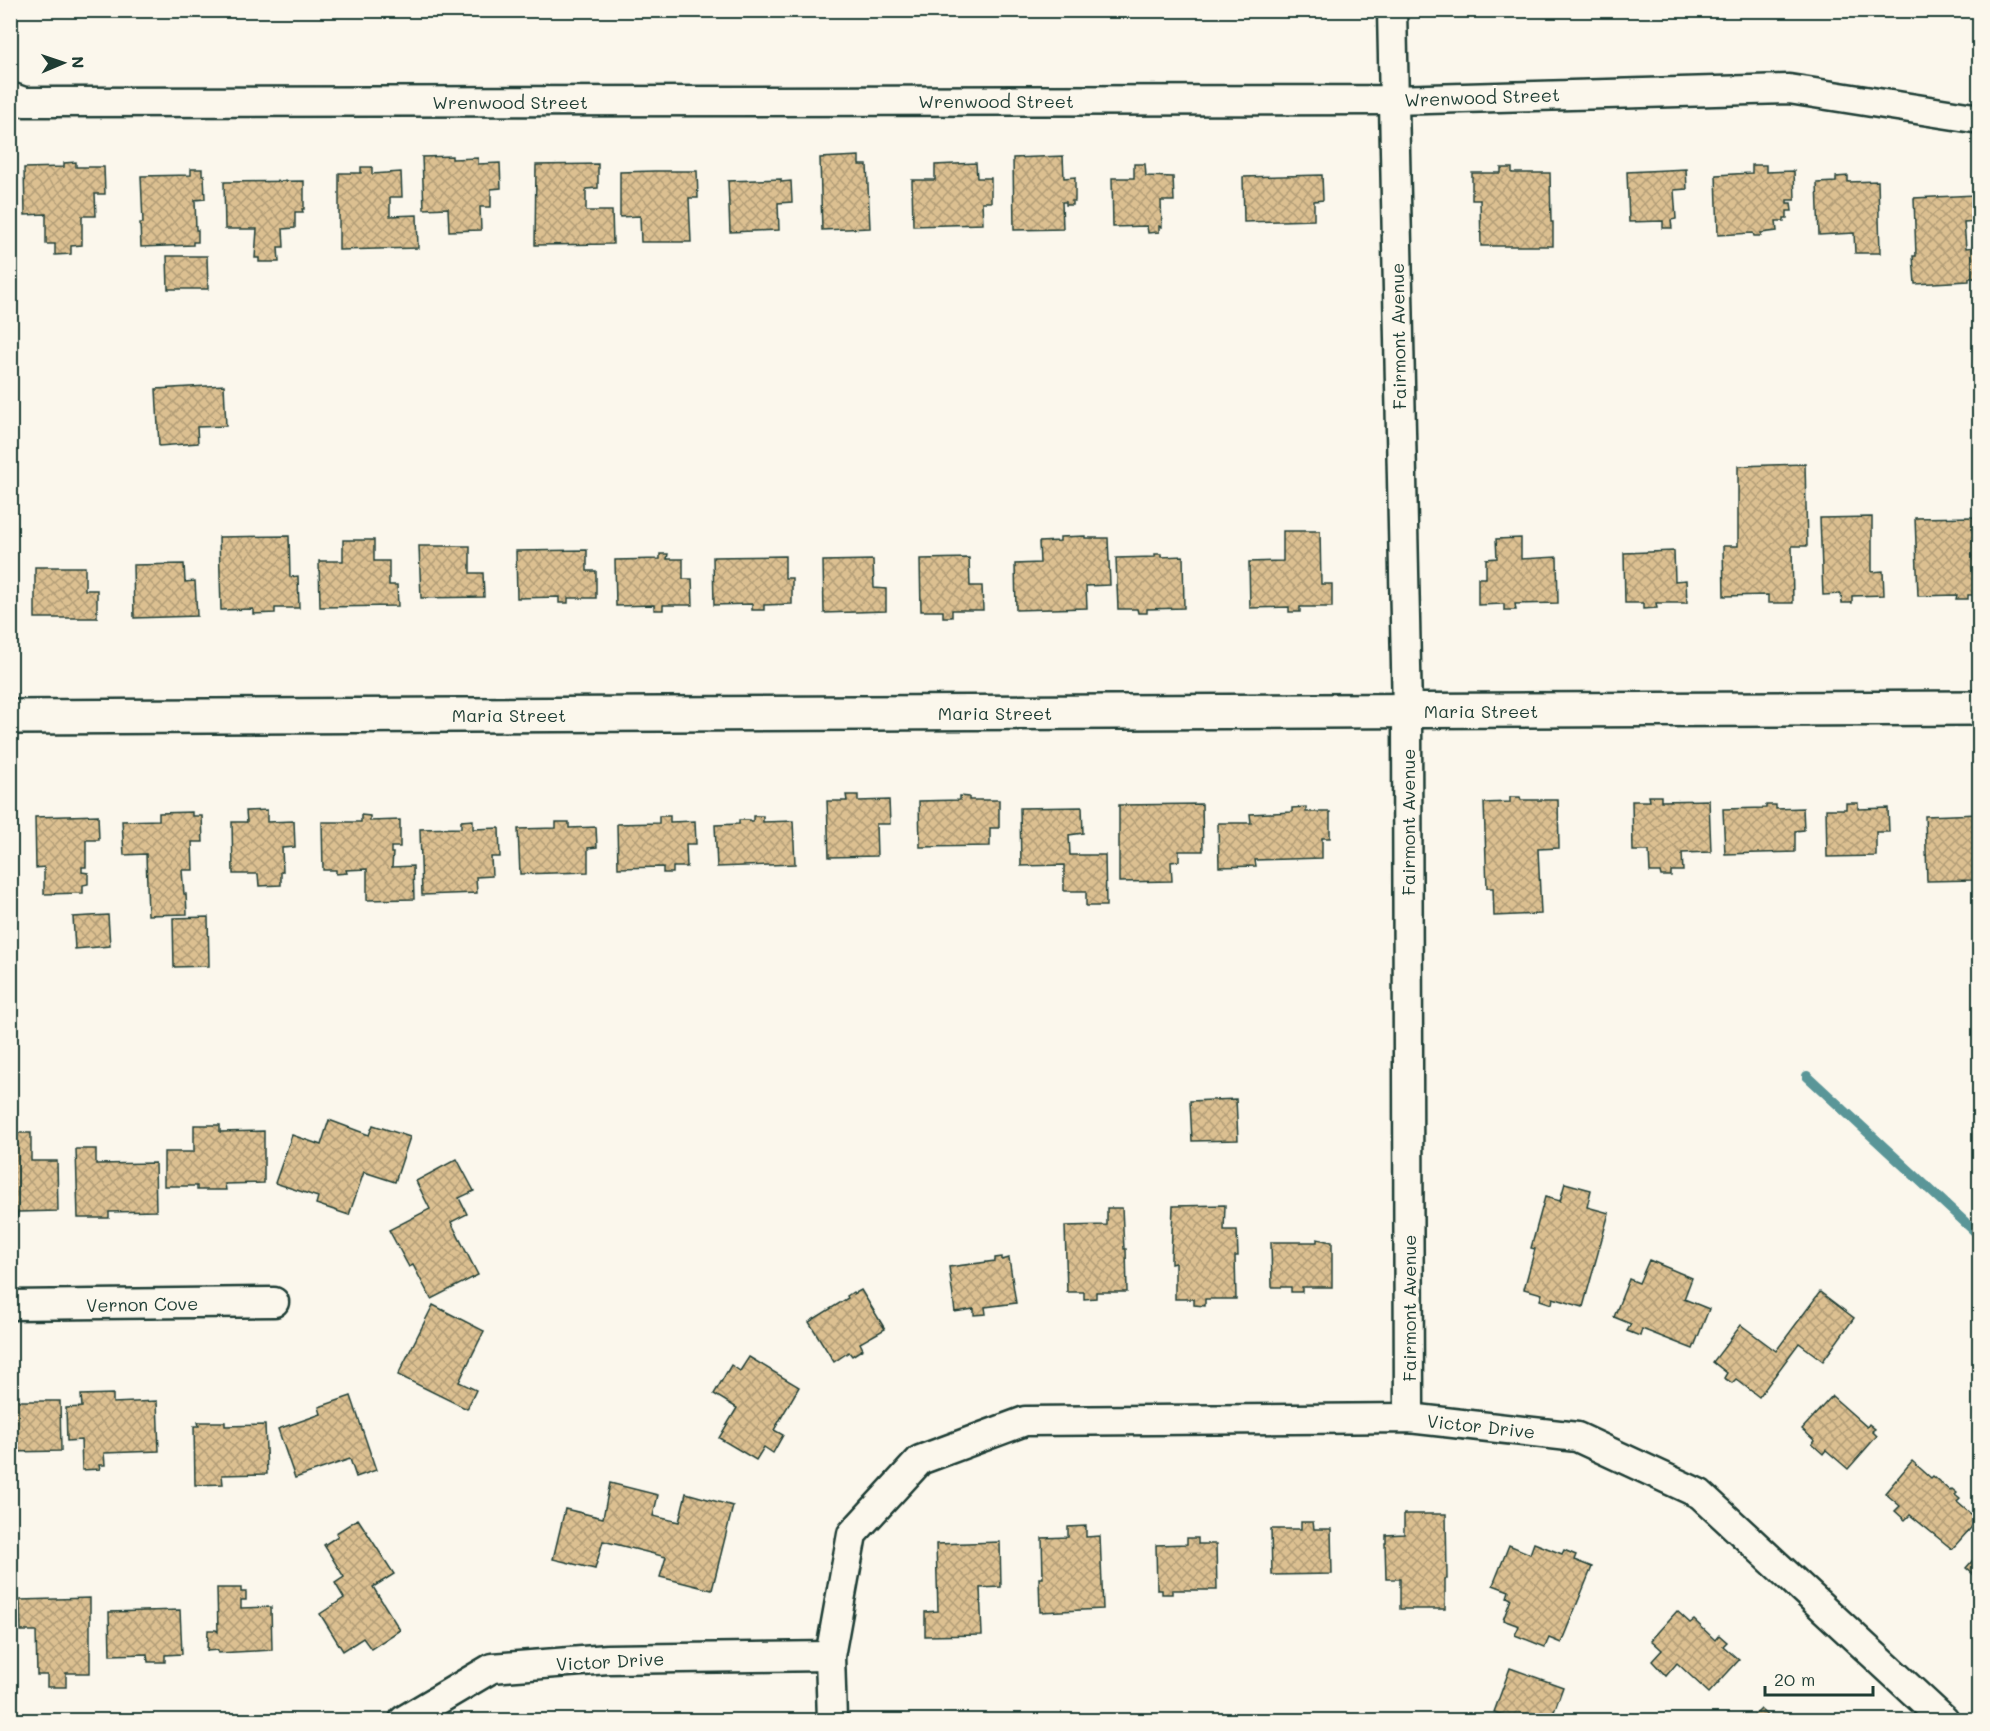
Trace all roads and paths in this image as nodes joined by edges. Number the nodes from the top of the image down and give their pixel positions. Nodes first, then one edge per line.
1 (1392, 10) edge
2 (10, 97) edge
3 (1393, 100) junction
4 (1980, 119) edge
5 (1980, 708) edge
6 (1407, 712) junction
7 (10, 717) edge
8 (274, 1302) dead end
9 (10, 1305) edge
10 (1409, 1418) junction
11 (830, 1656) junction
12 (404, 1720) edge
13 (832, 1720) edge
14 (1944, 1720) edge

1 - 3 street, Fairmont Avenue
2 - 3 street, Wrenwood Street
3 - 4 street, Wrenwood Street
3 - 6 street, Fairmont Avenue
5 - 6 street, Maria Street
6 - 7 street, Maria Street
6 - 10 street, Fairmont Avenue
8 - 9 street, Vernon Cove
10 - 11 street, Victor Drive
10 - 14 street, Victor Drive
11 - 12 street, Victor Drive
11 - 13 street

